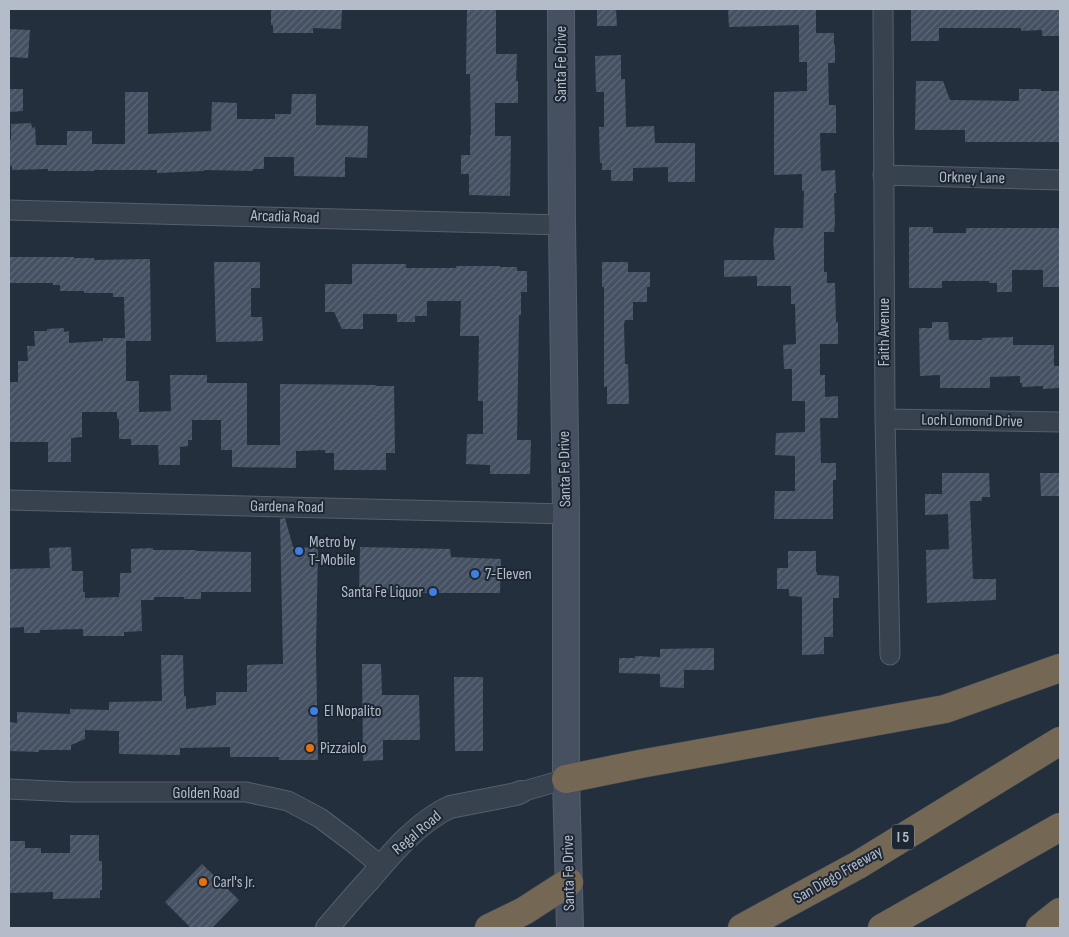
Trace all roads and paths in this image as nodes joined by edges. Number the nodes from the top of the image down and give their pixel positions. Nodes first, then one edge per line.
1 (561, 9) edge
2 (883, 9) edge
3 (883, 176) junction
4 (1060, 180) edge
5 (9, 210) edge
6 (562, 225) junction
7 (884, 419) junction
8 (1060, 422) edge
9 (9, 500) edge
10 (566, 514) junction
11 (890, 655) dead end
12 (1060, 668) edge
13 (1060, 741) edge
14 (566, 778) junction
15 (9, 789) edge
16 (521, 792) joint
17 (1060, 827) edge
18 (381, 866) junction
19 (570, 882) junction
20 (1060, 912) edge
21 (326, 928) edge
22 (489, 928) edge
23 (570, 928) edge
24 (742, 928) edge
25 (882, 928) edge
26 (1040, 928) edge

1 - 6 main road, Santa Fe Drive
2 - 3 street, Faith Avenue
3 - 4 street, Orkney Lane
3 - 7 street, Faith Avenue
5 - 6 street, Arcadia Road
6 - 10 main road, Santa Fe Drive
7 - 8 street, Loch Lomond Drive
7 - 11 street, Faith Avenue
9 - 10 street, Gardena Road
10 - 14 main road, Santa Fe Drive
12 - 14 highway
13 - 24 highway, San Diego Freeway / I 5
14 - 16 street, Regal Road
14 - 19 main road, Santa Fe Drive
15 - 18 street, Golden Road
16 - 18 street, Regal Road
17 - 25 highway
18 - 21 street, Regal Road
19 - 22 highway
19 - 23 main road, Santa Fe Drive
20 - 26 highway

